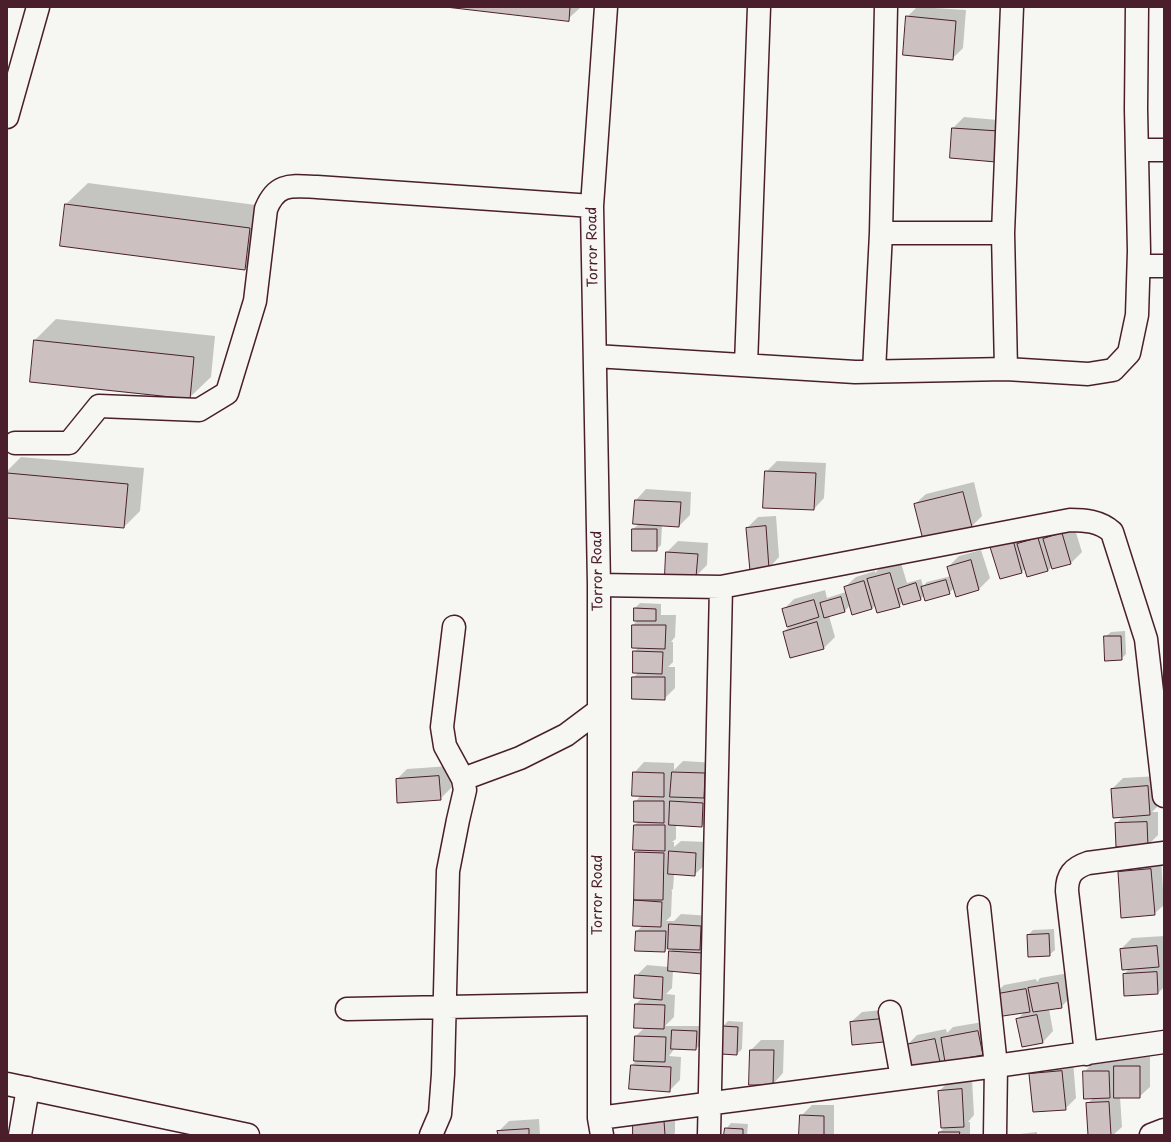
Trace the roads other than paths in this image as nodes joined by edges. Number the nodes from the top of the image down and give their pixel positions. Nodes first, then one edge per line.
1 (38, 7) edge
2 (606, 7) edge
3 (759, 7) edge
4 (886, 7) edge
5 (1012, 7) edge
6 (1137, 7) edge
7 (7, 117) edge
8 (1138, 150) junction
9 (1164, 150) edge
10 (592, 206) junction
11 (881, 233) junction
12 (1003, 234) junction
13 (1139, 266) junction
14 (1164, 266) edge
15 (595, 356) junction
16 (746, 365) junction
17 (1006, 369) junction
18 (874, 371) junction
19 (15, 443) dead end
20 (598, 585) junction
21 (721, 587) junction
22 (454, 628) dead end
23 (598, 711) junction
24 (463, 780) junction
25 (1164, 796) edge
26 (1164, 853) edge
27 (979, 907) dead end
28 (598, 1004) junction
29 (445, 1007) junction
30 (347, 1009) dead end
31 (890, 1012) dead end
32 (1164, 1042) edge
33 (1086, 1054) junction
34 (996, 1066) junction
35 (902, 1078) junction
36 (7, 1084) edge
37 (28, 1088) junction
38 (709, 1104) junction
39 (160, 1126) edge
40 (600, 1126) edge
41 (1164, 1130) edge
42 (20, 1135) edge
43 (248, 1135) edge
44 (431, 1135) edge
45 (709, 1135) edge
46 (995, 1135) edge
47 (1151, 1135) edge

1 - 7 street
2 - 10 street, Torror Road
3 - 16 street
4 - 11 street
5 - 12 street
6 - 8 street
8 - 9 street
8 - 13 street
10 - 15 street, Torror Road
10 - 19 street
11 - 12 street
11 - 18 street
12 - 17 street
13 - 14 street
13 - 17 street
15 - 16 street
15 - 20 street, Torror Road
16 - 18 street
17 - 18 street
20 - 21 street
20 - 23 street, Torror Road
21 - 25 street
21 - 38 street
22 - 24 street
23 - 24 street
23 - 28 street, Torror Road
24 - 29 street
26 - 33 street
27 - 34 street
28 - 29 street
28 - 40 street, Torror Road
29 - 30 street
29 - 44 street
31 - 35 street
32 - 33 street
33 - 34 street
34 - 35 street
34 - 46 street
35 - 38 street
36 - 37 street
37 - 39 street
37 - 42 street
38 - 40 street
38 - 45 street
39 - 43 street
41 - 47 street

